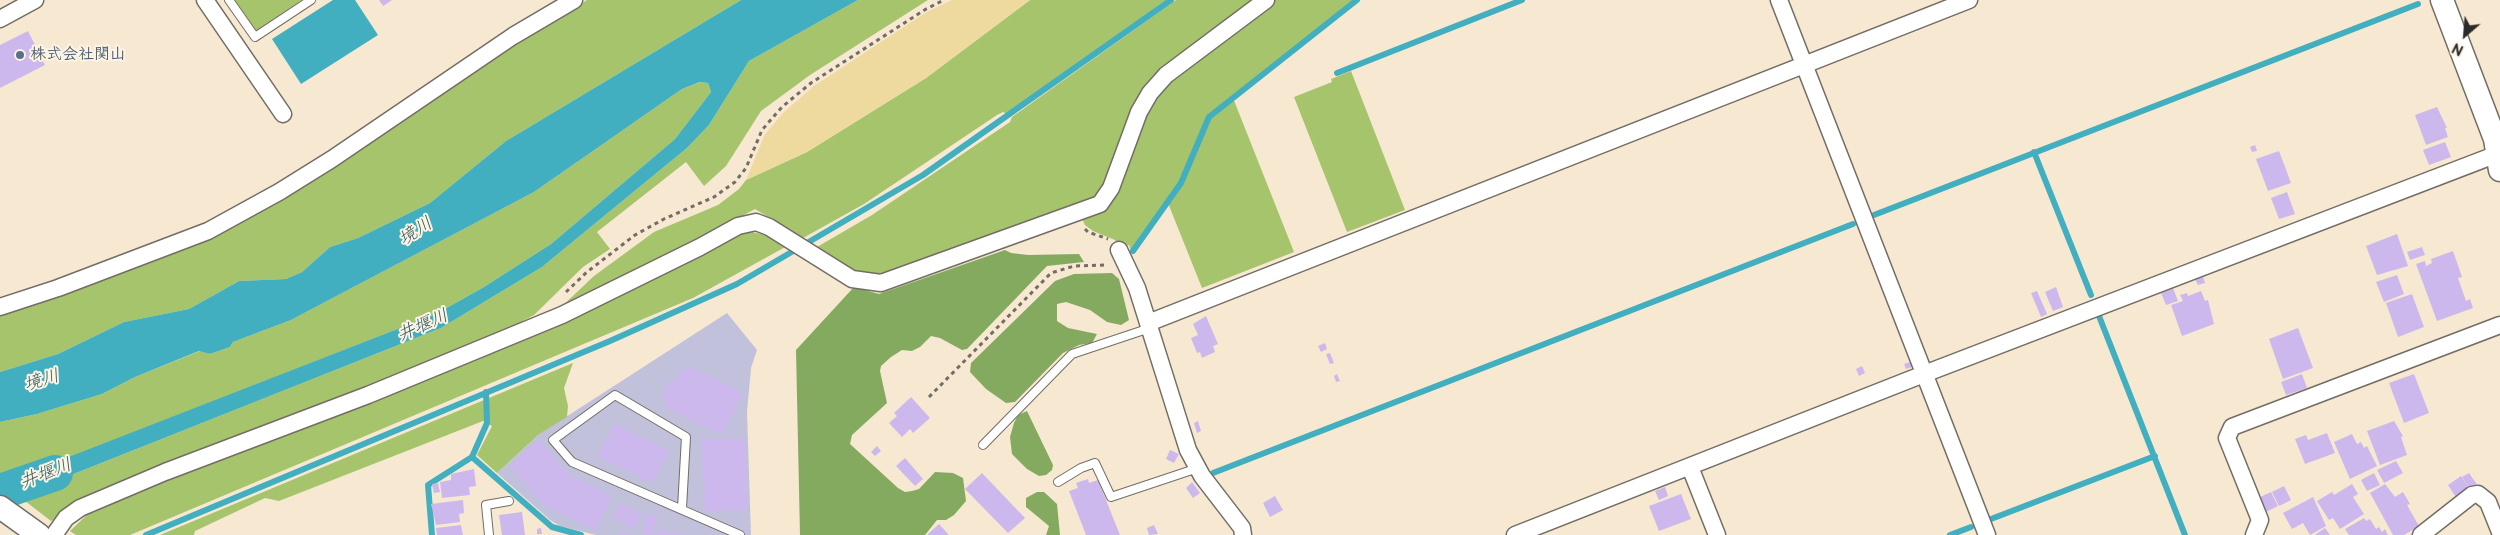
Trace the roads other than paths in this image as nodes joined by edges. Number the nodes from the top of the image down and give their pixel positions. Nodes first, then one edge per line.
1 (35, 0) edge
2 (205, 0) edge
3 (229, 0) edge
4 (311, 0) edge
5 (574, 0) edge
6 (1266, 0) edge
7 (1779, 0) edge
8 (1969, 0) edge
9 (2442, 0) edge
10 (0, 20) edge
11 (1804, 64) junction
12 (283, 114) dead end
13 (2499, 159) edge
14 (1123, 257) road end
15 (0, 307) edge
16 (1149, 325) junction
17 (2500, 325) edge
18 (1924, 374) junction
19 (983, 445) dead end
20 (1690, 467) junction
21 (1198, 468) junction
22 (1058, 482) dead end
23 (509, 501) dead end
24 (0, 507) edge
25 (682, 508) junction
26 (30, 531) edge
27 (2500, 532) edge
28 (54, 535) edge
29 (489, 535) edge
30 (740, 535) edge
31 (1243, 535) edge
32 (1516, 535) edge
33 (1717, 535) edge
34 (1987, 535) edge
35 (2254, 535) edge
36 (2421, 535) edge

1 - 10 street
2 - 12 street
3 - 4 lane
5 - 15 street
6 - 28 street
7 - 11 street
8 - 11 street
9 - 13 street
11 - 16 street
11 - 18 street
13 - 18 street
14 - 16 street
16 - 19 lane
16 - 21 street
17 - 35 street
18 - 20 street
18 - 34 street
20 - 32 street
20 - 33 street
21 - 22 lane
21 - 31 street
23 - 29 lane
24 - 26 street
25 - 25 lane
25 - 30 lane
27 - 36 street

